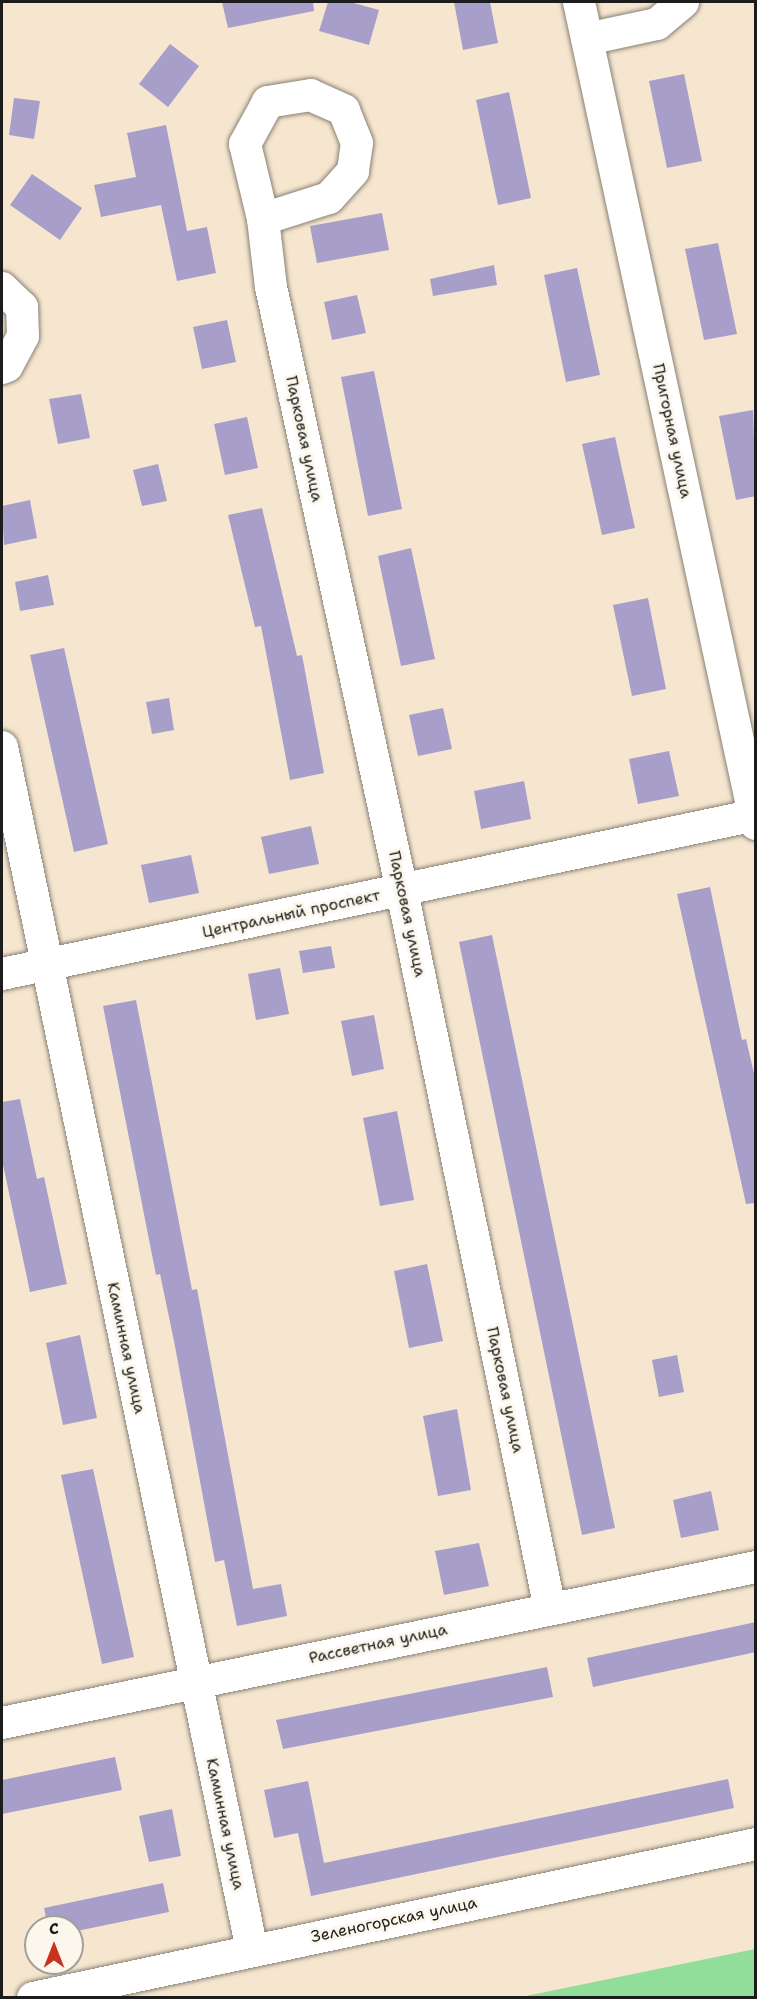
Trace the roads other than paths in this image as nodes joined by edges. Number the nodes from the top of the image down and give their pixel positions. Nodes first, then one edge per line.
1 (579, 2) edge
2 (683, 2) edge
3 (587, 39) junction
4 (264, 219) dead end
5 (2, 288) edge
6 (2, 368) edge
7 (2, 747) edge
8 (755, 818) edge
9 (402, 891) junction
10 (47, 964) junction
11 (2, 974) edge
12 (756, 1567) edge
13 (550, 1609) junction
14 (195, 1681) junction
15 (2, 1722) edge
16 (756, 1844) edge
17 (252, 1950) junction
18 (33, 1998) edge

1 - 3 street, Пригорная улица
2 - 3 street
3 - 8 street, Пригорная улица
4 - 9 street, Парковая улица
5 - 6 street
7 - 10 street, Каминная улица
8 - 9 street, Центральный проспект
9 - 10 street, Центральный проспект
9 - 13 street, Парковая улица
10 - 11 street, Центральный проспект
10 - 14 street, Каминная улица
12 - 13 street, Рассветная улица
13 - 14 street, Рассветная улица
14 - 15 street, Рассветная улица
14 - 17 street, Каминная улица
16 - 17 street, Зеленогорская улица
17 - 18 street, Зеленогорская улица

